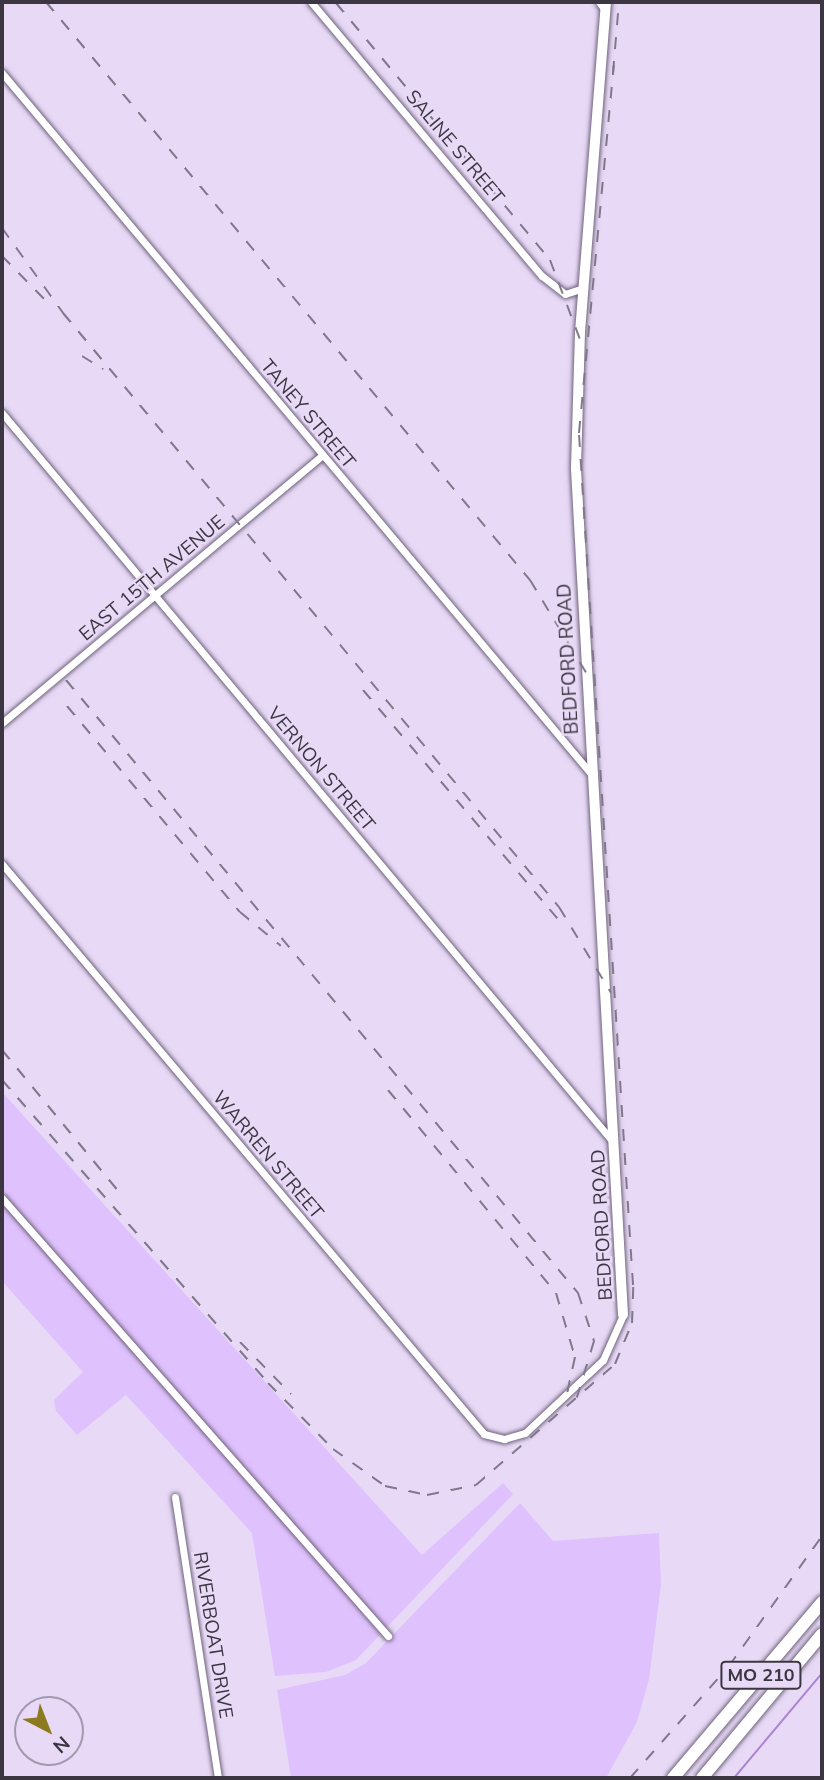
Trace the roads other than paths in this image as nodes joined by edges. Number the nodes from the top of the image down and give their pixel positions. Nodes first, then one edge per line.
1 (311, 2) edge
2 (603, 4) edge
3 (2, 73) edge
4 (583, 288) junction
5 (2, 413) edge
6 (322, 455) junction
7 (154, 596) junction
8 (2, 723) edge
9 (592, 775) junction
10 (2, 864) edge
11 (616, 1145) junction
12 (2, 1198) edge
13 (623, 1315) joint
14 (175, 1497) dead end
15 (822, 1602) edge
16 (822, 1634) edge
17 (388, 1636) dead end
18 (218, 1778) edge
19 (673, 1778) edge
20 (702, 1778) edge

1 - 4 street, SALINE STREET
2 - 4 street, BEDFORD ROAD
3 - 6 street, TANEY STREET
4 - 9 street, BEDFORD ROAD
5 - 7 street, VERNON STREET
6 - 7 street, EAST 15TH AVENUE
6 - 9 street, TANEY STREET
7 - 8 street, EAST 15TH AVENUE
7 - 11 street, VERNON STREET
9 - 11 street, BEDFORD ROAD
10 - 13 street, WARREN STREET
11 - 13 street, BEDFORD ROAD
12 - 17 street
14 - 18 street, RIVERBOAT DRIVE
15 - 19 highway, MO 210
16 - 20 highway, MO 210

